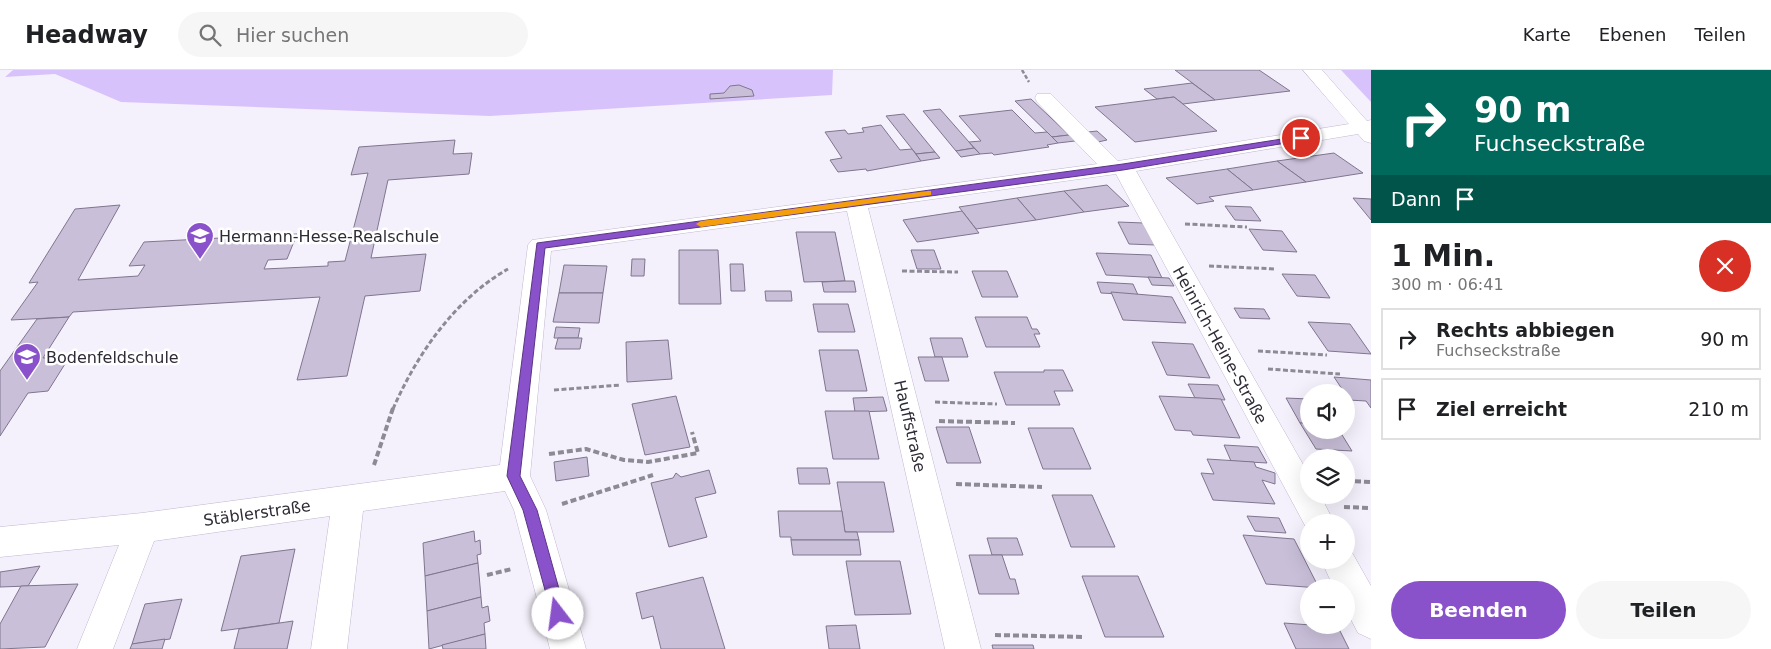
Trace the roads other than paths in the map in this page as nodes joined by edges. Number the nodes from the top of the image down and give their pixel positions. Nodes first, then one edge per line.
1 (1312, 70) edge
2 (1044, 98) dead end
3 (1368, 130) edge
4 (1118, 168) junction
5 (856, 203) junction
6 (515, 467) junction
7 (355, 500) junction
8 (1314, 514) edge
9 (142, 528) junction
10 (0, 542) edge
11 (1343, 569) edge
12 (1371, 621) edge
13 (961, 642) edge
14 (95, 649) edge
15 (329, 649) edge
16 (568, 649) edge

1 - 3 street
2 - 4 street, Heinrich-Heine-Straße
3 - 4 street
4 - 5 street
4 - 8 street, Heinrich-Heine-Straße
5 - 6 street
5 - 13 street, Hauffstraße
6 - 7 street, Stäblerstraße
6 - 16 street
7 - 9 street, Stäblerstraße
7 - 15 street
9 - 10 street, Stäblerstraße
9 - 14 street
11 - 12 street

